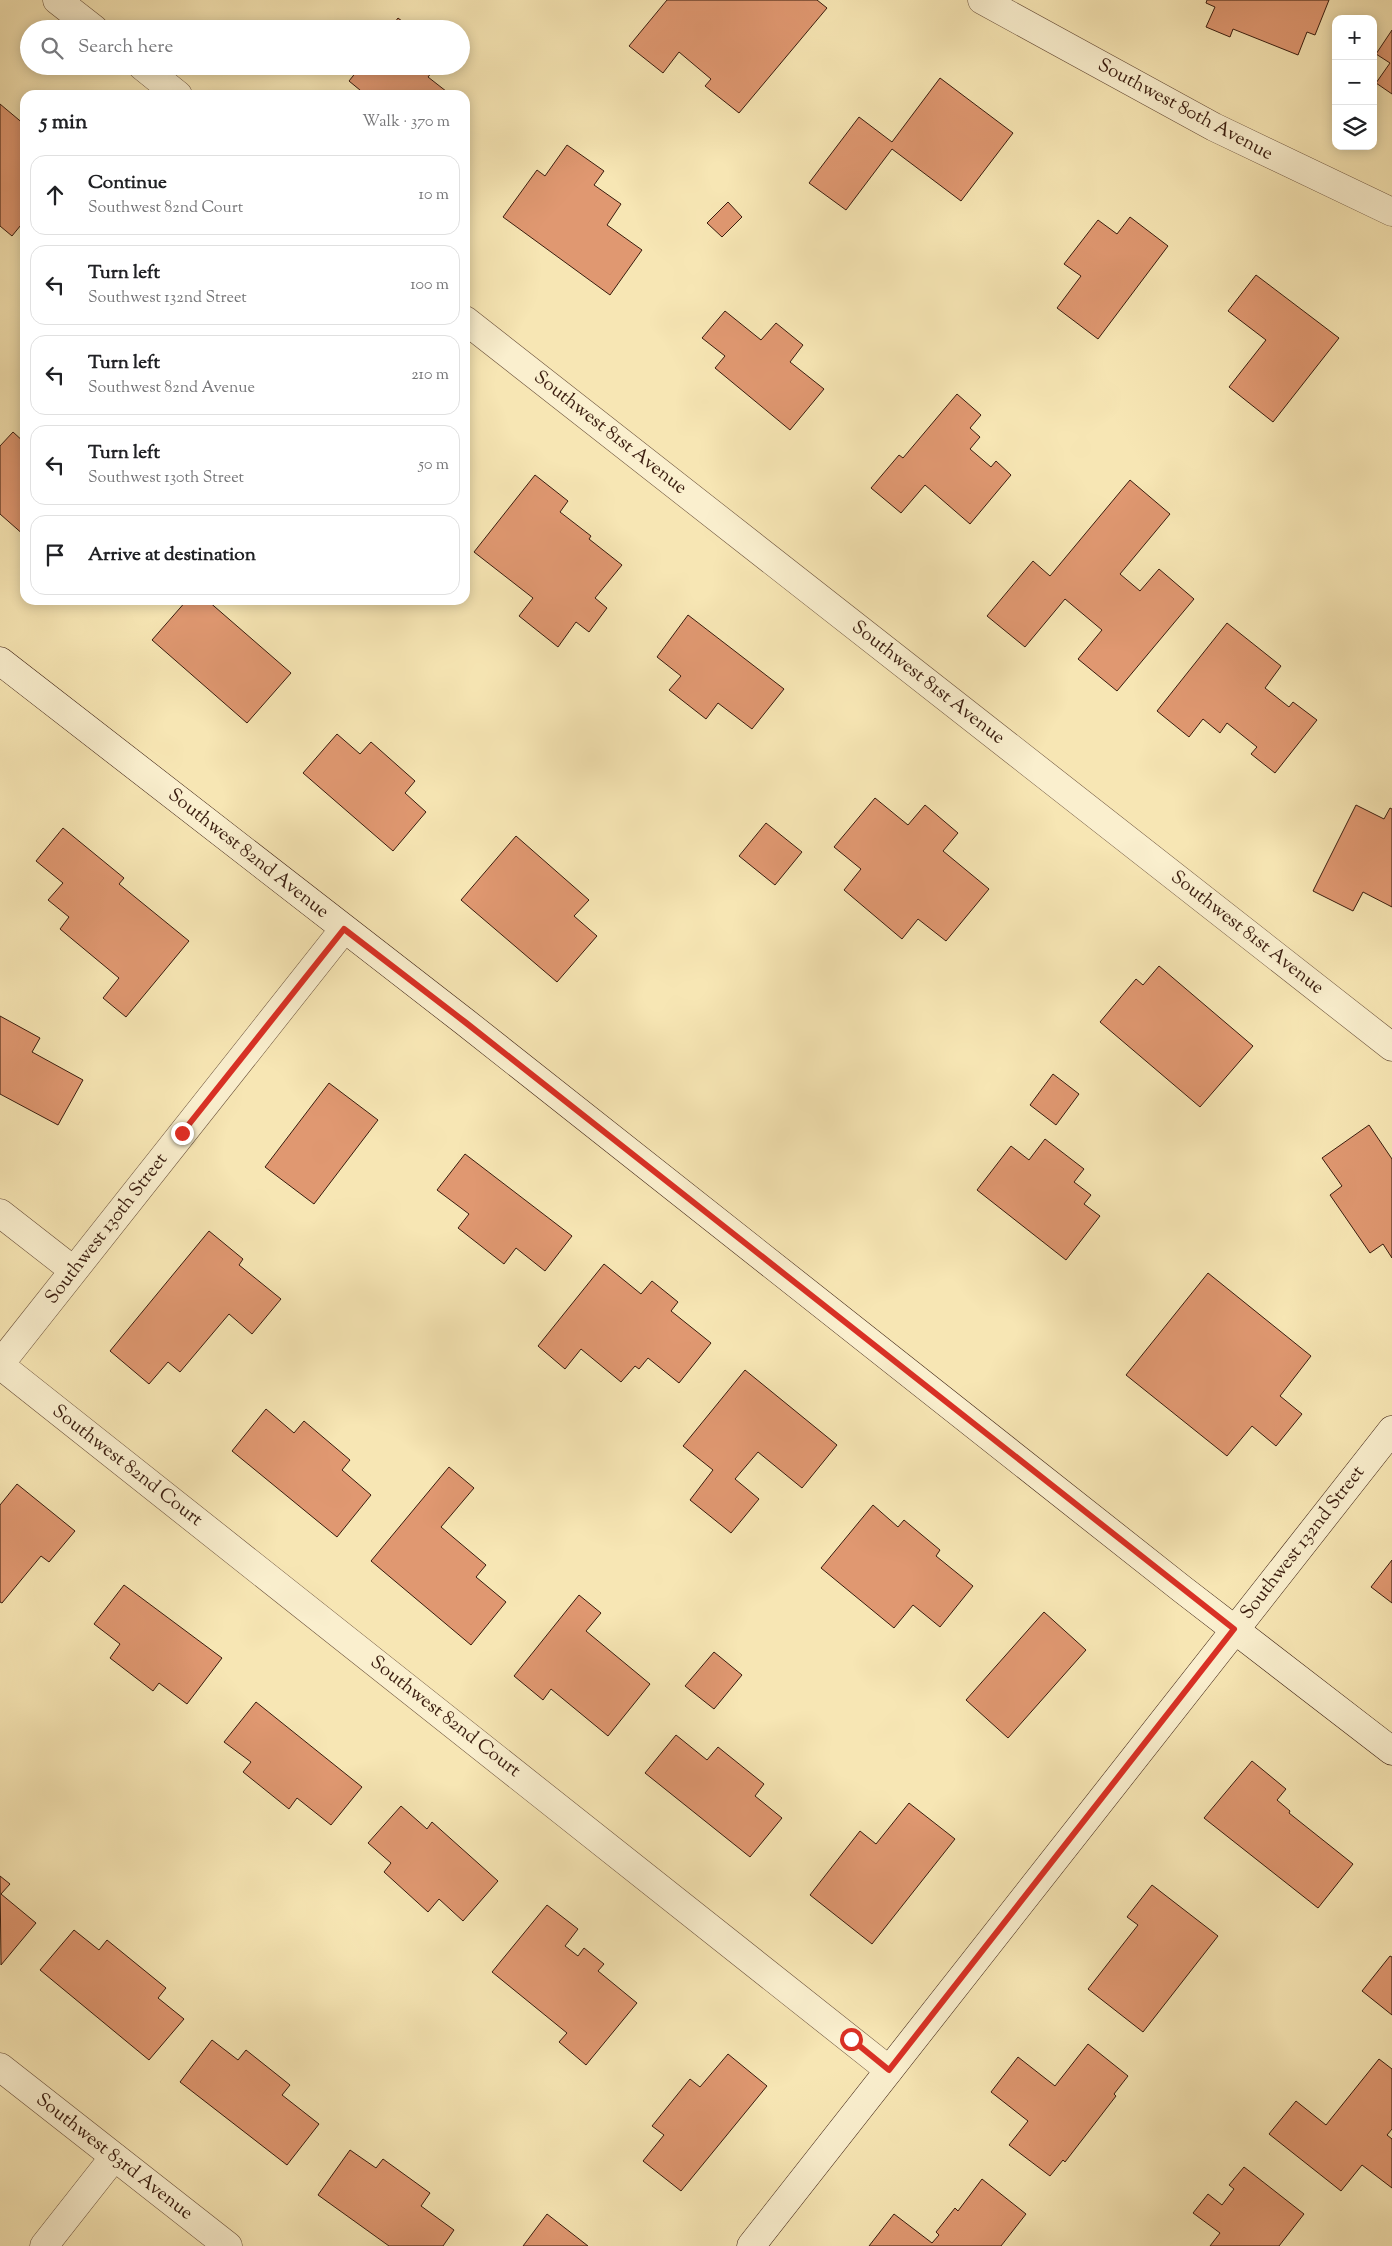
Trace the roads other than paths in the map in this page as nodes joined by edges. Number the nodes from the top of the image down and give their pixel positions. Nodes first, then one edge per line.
1 (57, 0) edge
2 (982, 0) edge
3 (83, 20) edge
4 (153, 75) edge
5 (172, 90) edge
6 (1392, 212) edge
7 (470, 324) edge
8 (0, 661) edge
9 (344, 929) junction
10 (1392, 1047) edge
11 (0, 1213) edge
12 (73, 1270) junction
13 (0, 1364) edge
14 (1392, 1430) edge
15 (1234, 1629) junction
16 (1392, 1751) edge
17 (0, 2067) edge
18 (889, 2070) junction
19 (114, 2157) junction
20 (44, 2246) edge
21 (228, 2246) edge
22 (751, 2246) edge

1 - 3 street
2 - 6 street, Southwest 80th Avenue
4 - 5 street
7 - 10 street, Southwest 81st Avenue
8 - 9 street, Southwest 82nd Avenue
9 - 12 street, Southwest 130th Street
9 - 15 street, Southwest 82nd Avenue
11 - 12 street
12 - 13 street, Southwest 130th Street
13 - 18 street, Southwest 82nd Court
14 - 15 street, Southwest 132nd Street
15 - 16 street, Southwest 82nd Avenue
15 - 18 street, Southwest 132nd Street
17 - 19 street, Southwest 83rd Avenue
18 - 22 street, Southwest 132nd Street
19 - 20 street
19 - 21 street, Southwest 83rd Avenue

